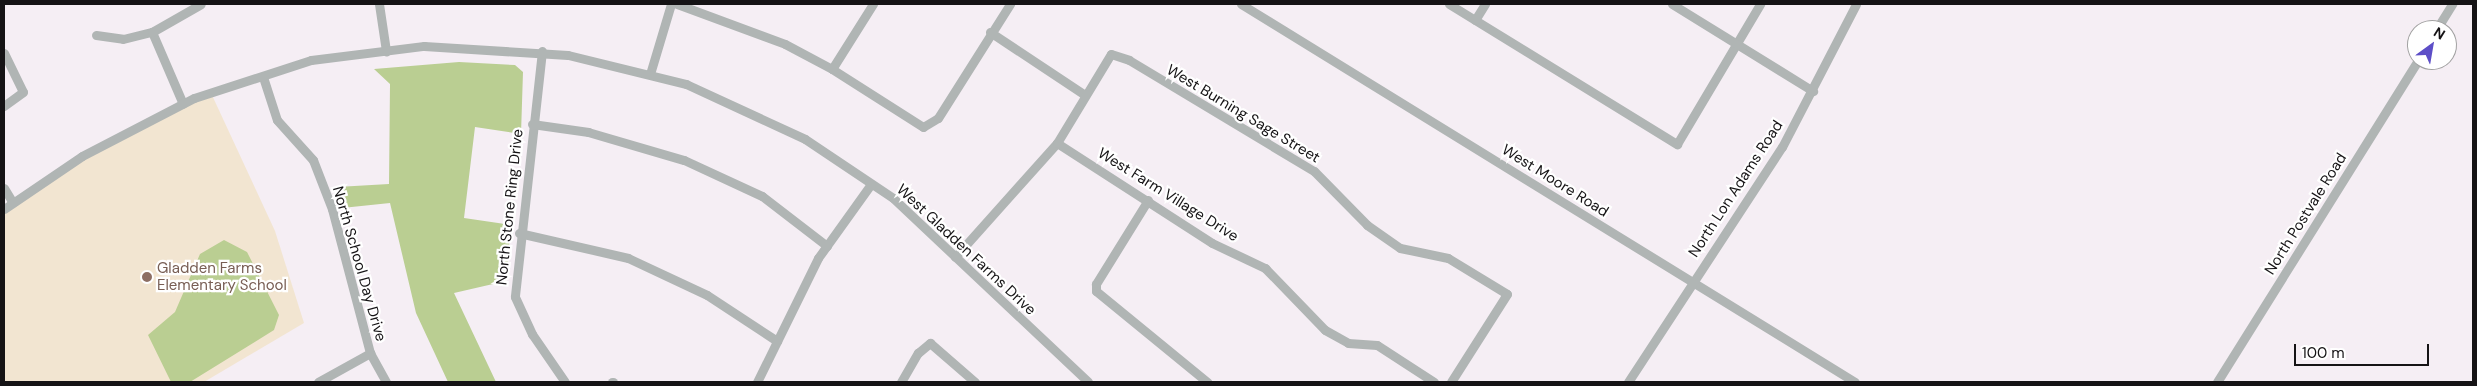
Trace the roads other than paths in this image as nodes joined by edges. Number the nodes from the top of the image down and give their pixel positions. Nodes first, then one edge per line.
1 (201, 4) edge
2 (379, 4) edge
3 (671, 4) edge
4 (677, 4) edge
5 (873, 4) edge
6 (1010, 4) edge
7 (1449, 4) edge
8 (1485, 4) edge
9 (1672, 4) edge
10 (1760, 4) edge
11 (1856, 4) edge
12 (2452, 4) edge
13 (1244, 5) edge
14 (1475, 20) junction
15 (2442, 20) edge
16 (152, 32) junction
17 (990, 32) junction
18 (96, 34) dead end
19 (1738, 45) junction
20 (386, 51) junction
21 (542, 51) junction
22 (4, 54) edge
23 (832, 69) junction
24 (2412, 70) edge
25 (650, 74) junction
26 (263, 78) junction
27 (1813, 91) junction
28 (1085, 95) junction
29 (183, 104) junction
30 (4, 106) edge
31 (532, 124) junction
32 (1058, 143) junction
33 (871, 184) junction
34 (4, 188) edge
35 (1148, 200) junction
36 (13, 203) junction
37 (4, 209) edge
38 (519, 233) junction
39 (827, 246) junction
40 (955, 257) junction
41 (1692, 282) junction
42 (777, 341) junction
43 (370, 353) junction
44 (318, 382) edge
45 (386, 382) edge
46 (565, 382) edge
47 (757, 382) edge
48 (902, 382) edge
49 (974, 382) edge
50 (1088, 382) edge
51 (1207, 382) edge
52 (1434, 382) edge
53 (1451, 382) edge
54 (1628, 382) edge
55 (1855, 382) edge
56 (2218, 382) edge

1 - 16 street
2 - 20 street
3 - 25 street
4 - 23 street
5 - 23 street
6 - 17 street
7 - 14 street
8 - 14 street
9 - 19 street
10 - 19 street
11 - 27 street, North Lon Adams Road
12 - 15 street
13 - 41 street, West Moore Road
14 - 19 street
16 - 18 street
16 - 29 street
17 - 23 street
17 - 28 street
19 - 27 street
20 - 21 street, West Gladden Farms Drive
20 - 26 street, West Gladden Farms Drive
21 - 25 street, West Gladden Farms Drive
21 - 31 street, North Stone Ring Drive
22 - 30 street
24 - 56 street, North Postvale Road
25 - 33 street, West Gladden Farms Drive
26 - 29 street, West Gladden Farms Drive
26 - 43 street, North School Day Drive
27 - 41 street, North Lon Adams Road
28 - 32 street
28 - 53 street, West Burning Sage Street
29 - 36 street, West Gladden Farms Drive
31 - 38 street, North Stone Ring Drive
31 - 39 street
32 - 35 street, West Farm Village Drive
32 - 40 street
33 - 39 street
33 - 40 street, West Gladden Farms Drive
34 - 36 street
35 - 51 street
35 - 52 street, West Farm Village Drive
36 - 37 street, West Gladden Farms Drive
38 - 42 street
38 - 46 street, North Stone Ring Drive
39 - 42 street
40 - 50 street, West Gladden Farms Drive
41 - 54 street, North Lon Adams Road
41 - 55 street, West Moore Road
42 - 47 street
43 - 44 street
43 - 45 street, North School Day Drive
48 - 49 street

